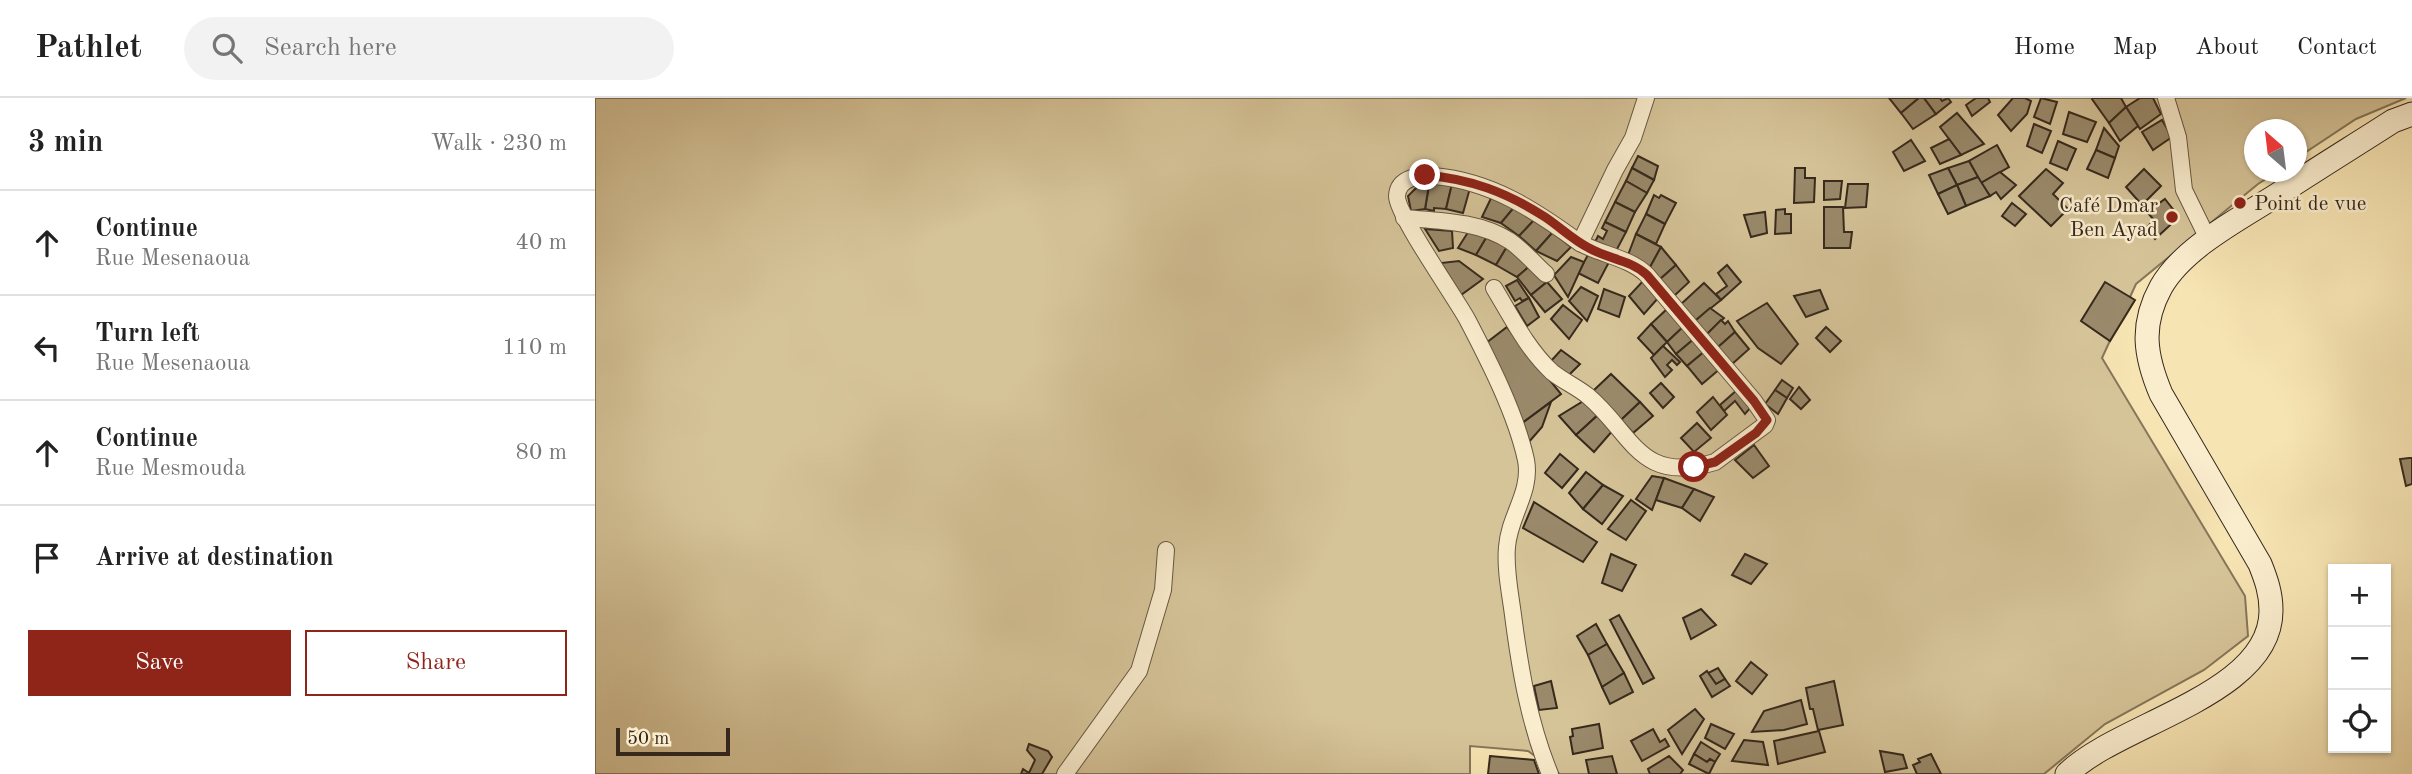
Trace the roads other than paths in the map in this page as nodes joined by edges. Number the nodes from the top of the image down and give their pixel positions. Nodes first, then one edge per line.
1 (1646, 98) edge
2 (2166, 98) edge
3 (2412, 114) edge
4 (1404, 218) junction
5 (2208, 239) junction
6 (1580, 243) junction
7 (1546, 274) dead end
8 (1494, 288) dead end
9 (1166, 550) dead end
10 (1065, 774) edge
11 (1550, 774) edge
12 (2067, 774) edge

1 - 6 street
2 - 5 street
3 - 5 main road
4 - 6 street
4 - 7 street
4 - 11 street
5 - 12 main road
6 - 8 street
9 - 10 street

